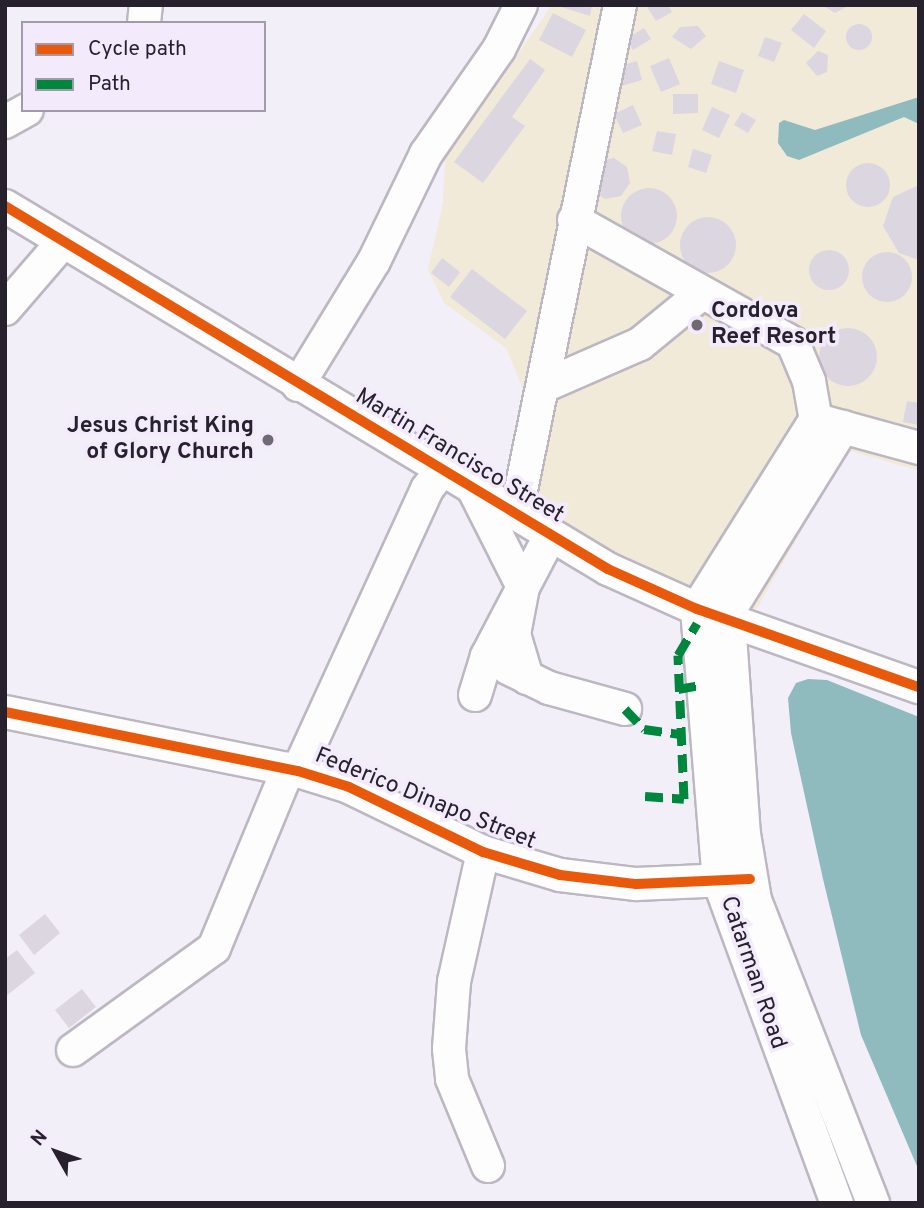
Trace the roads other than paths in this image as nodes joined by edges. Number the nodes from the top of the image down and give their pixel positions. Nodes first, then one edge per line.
1 (521, 5) edge
2 (620, 5) edge
3 (23, 112) edge
4 (5, 122) edge
5 (8, 212) edge
6 (574, 220) junction
7 (62, 243) junction
8 (701, 294) junction
9 (5, 309) edge
10 (299, 385) junction
11 (546, 385) junction
12 (830, 423) junction
13 (919, 448) edge
14 (442, 470) junction
15 (473, 488) junction
16 (516, 514) junction
17 (550, 536) junction
18 (523, 587) junction
19 (717, 616) junction
20 (487, 656) junction
21 (527, 678) junction
22 (919, 687) edge
23 (475, 695) dead end
24 (625, 709) dead end
25 (5, 712) edge
26 (293, 770) junction
27 (483, 852) junction
28 (735, 880) junction
29 (73, 1050) dead end
30 (488, 1166) dead end
31 (837, 1203) edge
32 (873, 1203) edge

1 - 10 street
2 - 6 street
3 - 4 street
5 - 7 street, Martin Francisco Street
6 - 8 street
6 - 11 street
7 - 9 street
7 - 10 street, Martin Francisco Street
8 - 11 street
8 - 12 street
10 - 14 street, Martin Francisco Street
11 - 16 street
12 - 13 street
12 - 19 street
14 - 15 street, Martin Francisco Street
14 - 26 street
15 - 16 street, Martin Francisco Street
15 - 18 street
16 - 17 street, Martin Francisco Street
17 - 18 street
17 - 19 street, Martin Francisco Street
18 - 20 street
18 - 21 street
19 - 22 street, Martin Francisco Street
19 - 28 street, Catarman Road
20 - 21 street
20 - 23 street
21 - 24 street
25 - 26 street, Federico Dinapo Street
26 - 27 street, Federico Dinapo Street
26 - 29 street
27 - 28 street, Federico Dinapo Street
27 - 30 street
28 - 31 street, Catarman Road
28 - 32 street, Catarman Road

